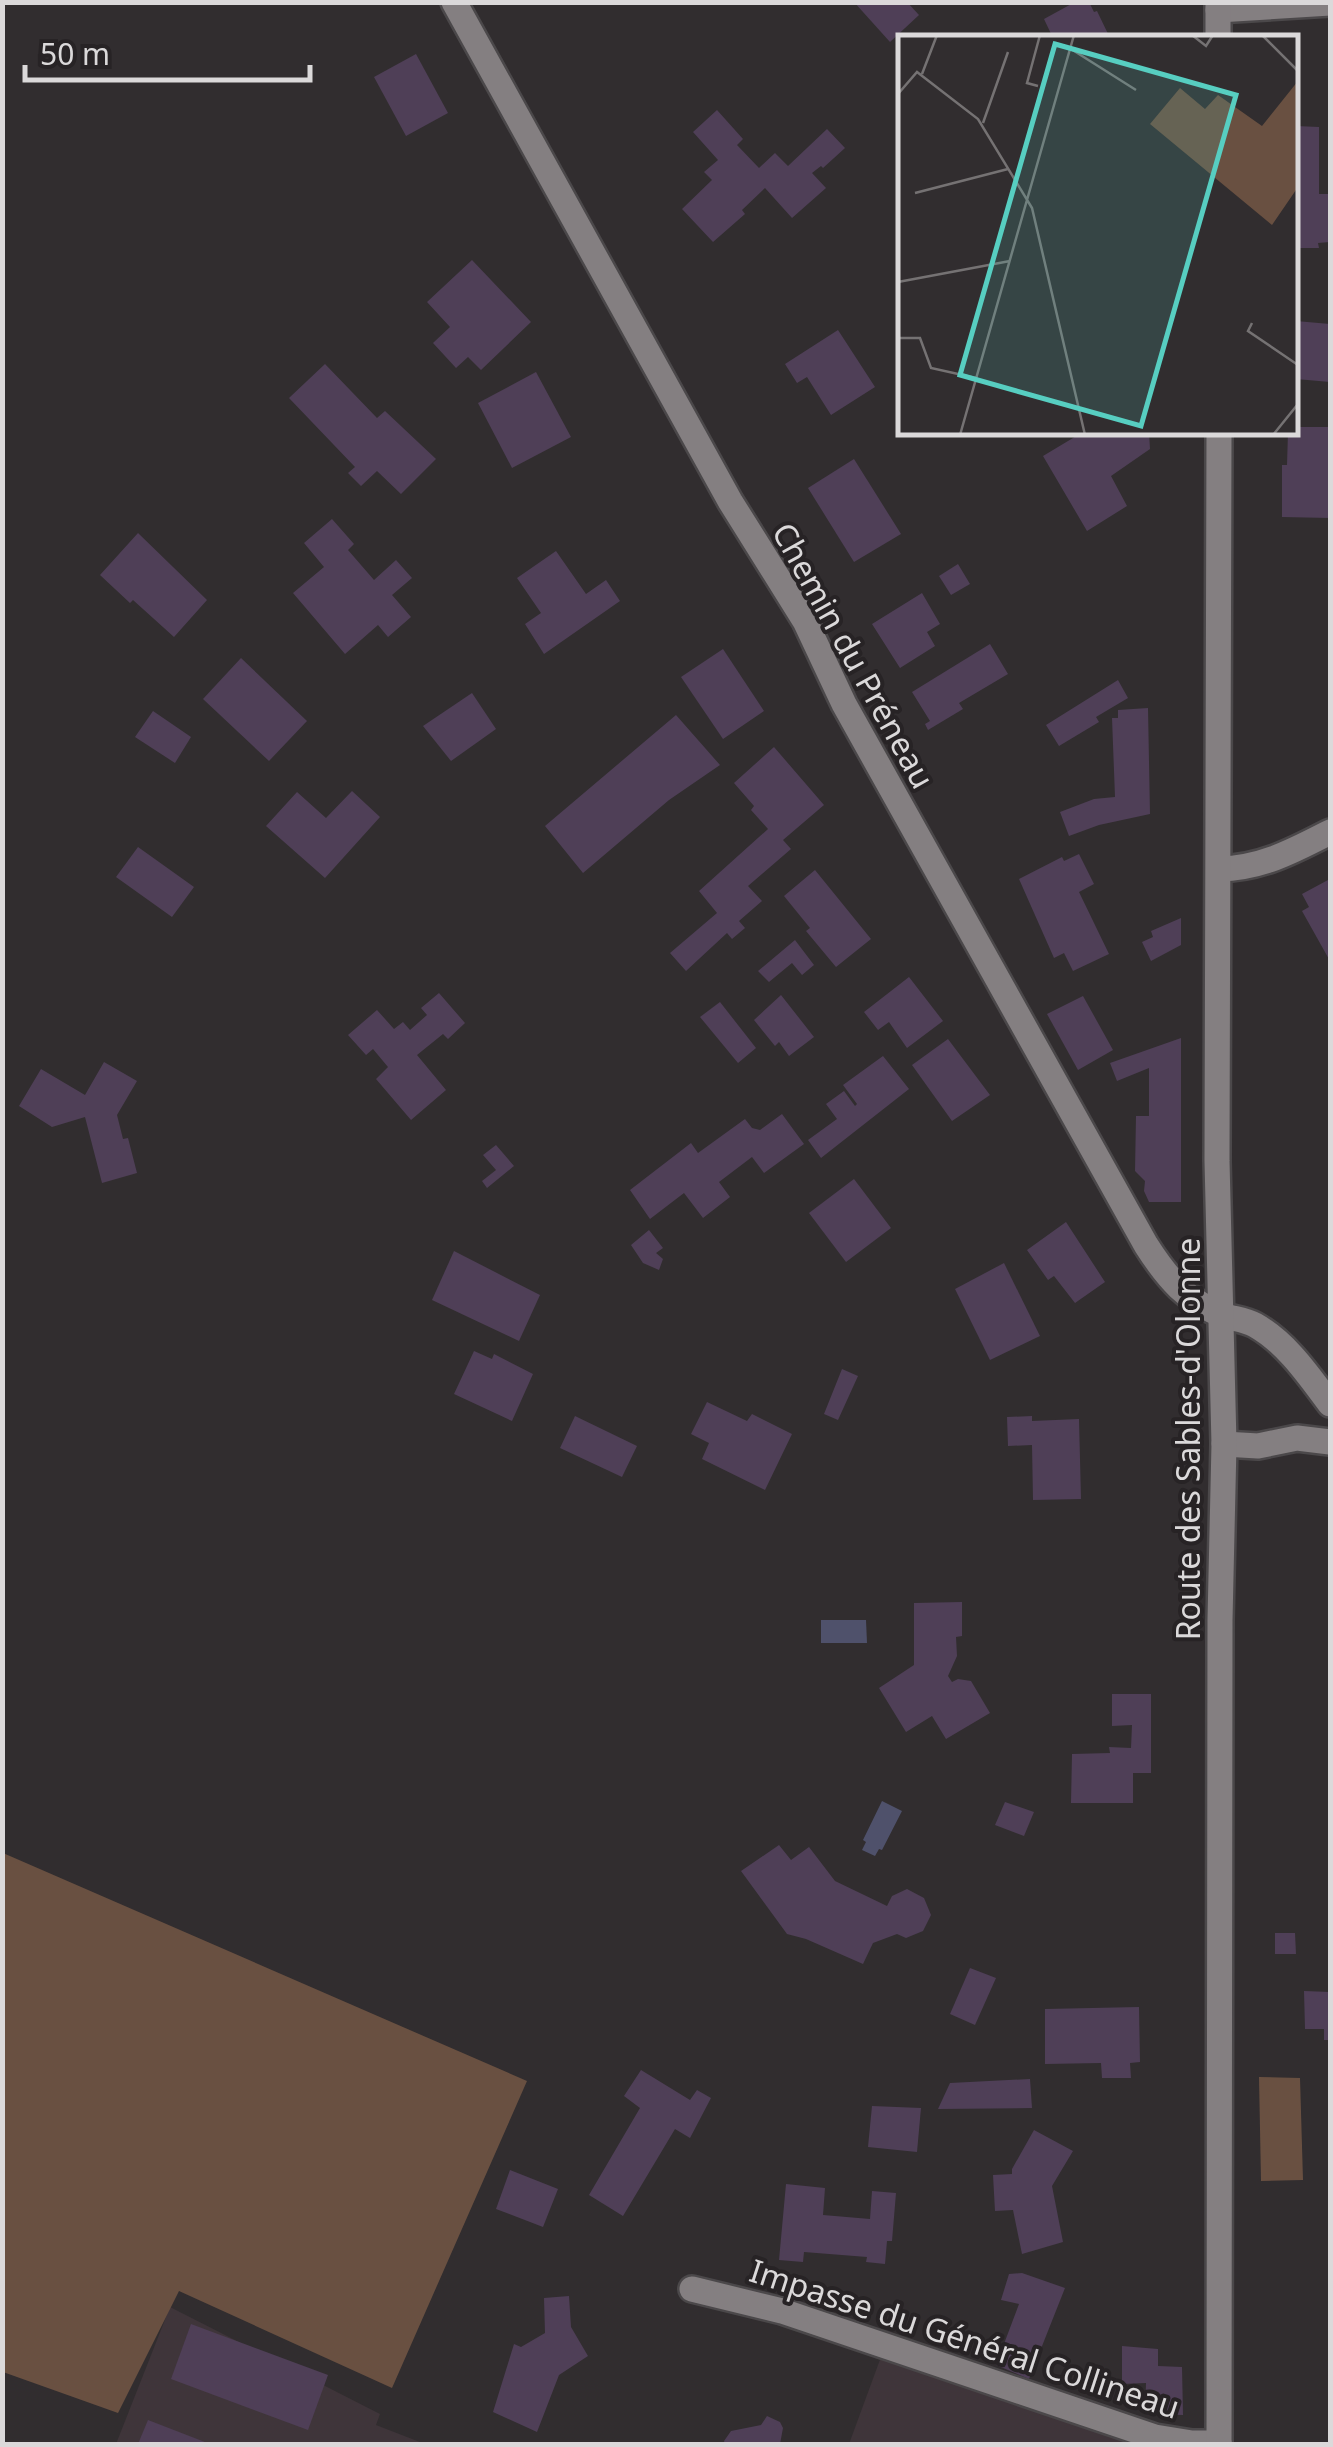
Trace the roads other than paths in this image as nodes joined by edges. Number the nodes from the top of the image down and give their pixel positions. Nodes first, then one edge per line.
1 (454, 2) edge
2 (1330, 3) edge
3 (1218, 6) edge
4 (1218, 35) edge
5 (1219, 435) edge
6 (1330, 832) edge
7 (1219, 870) junction
8 (1222, 1315) junction
9 (1330, 1404) edge
10 (1330, 1442) edge
11 (1224, 1444) junction
12 (692, 2289) dead end
13 (1219, 2444) edge

1 - 8 street, Chemin du Préneau
2 - 3 street
3 - 4 street
5 - 7 street, Route des Sables-d'Olonne
6 - 7 street
7 - 8 street, Route des Sables-d'Olonne
8 - 9 street, Chemin du Préneau
8 - 11 street, Route des Sables-d'Olonne
10 - 11 street
11 - 13 street, Route des Sables-d'Olonne
12 - 13 street, Impasse du Général Collineau

